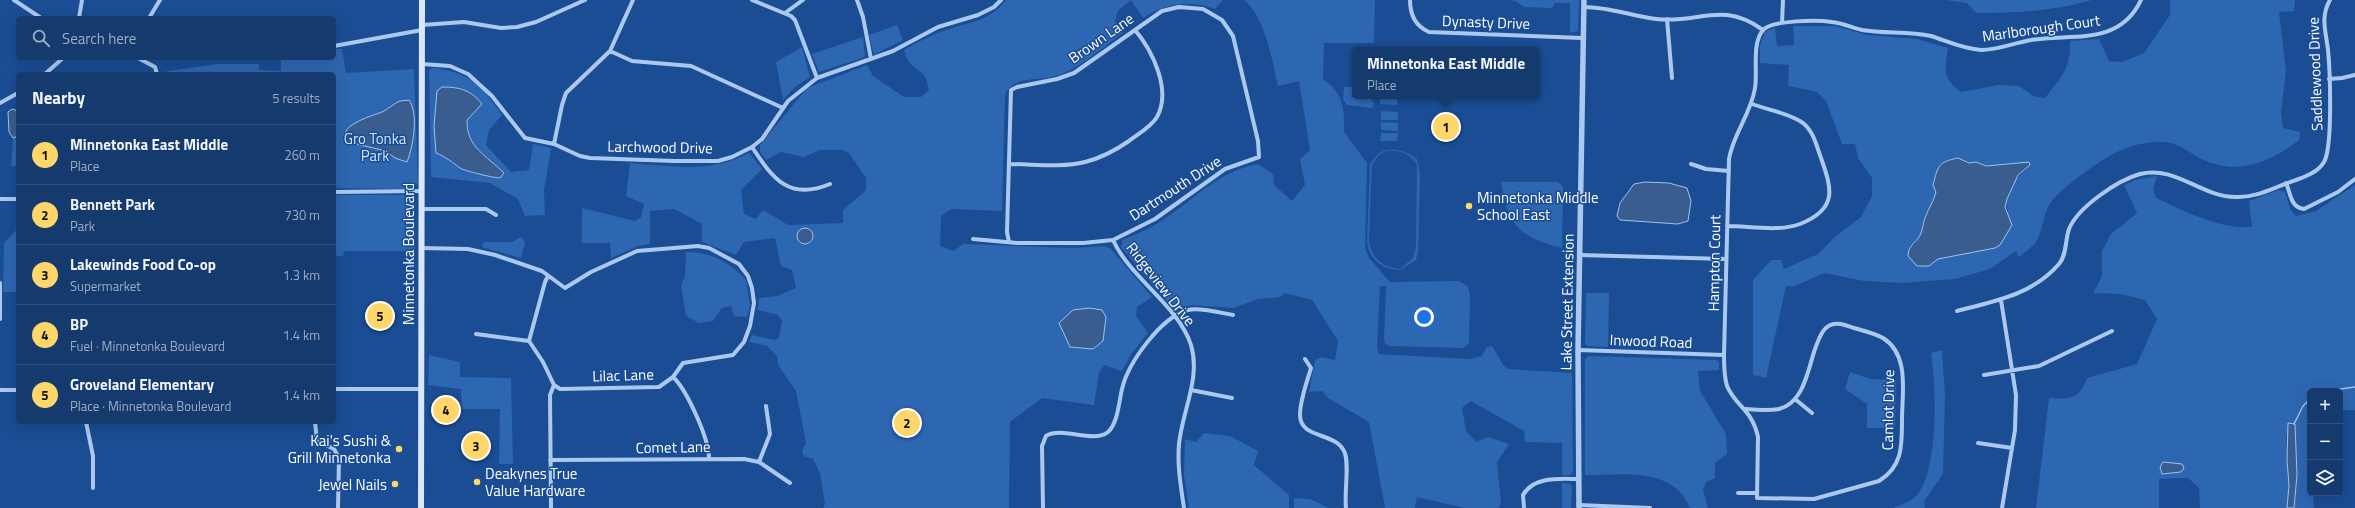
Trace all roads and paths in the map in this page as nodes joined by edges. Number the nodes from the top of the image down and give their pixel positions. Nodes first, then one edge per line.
1 (14, 0) edge
2 (82, 0) edge
3 (160, 0) edge
4 (422, 0) edge
5 (585, 0) edge
6 (633, 0) edge
7 (752, 0) edge
8 (803, 0) edge
9 (857, 0) edge
10 (1001, 0) edge
11 (1410, 0) edge
12 (1584, 0) edge
13 (1783, 0) edge
14 (2141, 0) edge
15 (2330, 0) edge
16 (1584, 7) junction
17 (785, 13) junction
18 (38, 16) edge
19 (79, 16) edge
20 (150, 16) edge
21 (1667, 19) junction
22 (1782, 23) junction
23 (422, 27) junction
24 (1135, 30) junction
25 (1764, 30) junction
26 (1582, 38) junction
27 (336, 46) edge
28 (610, 51) junction
29 (871, 58) junction
30 (61, 60) edge
31 (142, 60) edge
32 (422, 64) junction
33 (47, 72) edge
34 (157, 72) edge
35 (2355, 75) edge
36 (816, 78) junction
37 (1672, 78) dead end
38 (2329, 79) junction
39 (16, 95) edge
40 (0, 103) edge
41 (1752, 104) junction
42 (783, 108) junction
43 (554, 144) junction
44 (752, 147) junction
45 (1259, 157) joint
46 (1009, 164) junction
47 (1691, 164) dead end
48 (1729, 171) junction
49 (2355, 179) edge
50 (2286, 183) junction
51 (830, 184) dead end
52 (422, 191) junction
53 (336, 192) edge
54 (0, 199) edge
55 (16, 199) edge
56 (422, 209) junction
57 (496, 215) dead end
58 (1727, 226) junction
59 (973, 239) dead end
60 (1113, 240) junction
61 (1009, 242) junction
62 (421, 248) junction
63 (1579, 255) junction
64 (1726, 259) junction
65 (548, 276) junction
66 (0, 283) edge
67 (2001, 300) junction
68 (1957, 311) dead end
69 (1233, 315) dead end
70 (1174, 318) junction
71 (0, 319) edge
72 (2112, 331) dead end
73 (476, 334) dead end
74 (529, 341) junction
75 (1578, 350) junction
76 (1724, 355) junction
77 (1305, 359) dead end
78 (2014, 372) junction
79 (1984, 375) dead end
80 (673, 377) junction
81 (554, 385) junction
82 (336, 389) edge
83 (420, 389) junction
84 (0, 390) edge
85 (16, 390) edge
86 (1191, 390) junction
87 (1232, 398) dead end
88 (1795, 399) junction
89 (766, 406) dead end
90 (1746, 409) junction
91 (1812, 413) dead end
92 (86, 424) edge
93 (315, 424) edge
94 (1978, 443) dead end
95 (2012, 448) junction
96 (709, 458) junction
97 (550, 460) junction
98 (759, 462) junction
99 (1578, 479) junction
100 (790, 482) dead end
101 (93, 488) dead end
102 (1738, 493) dead end
103 (1756, 493) junction
104 (1579, 506) edge
105 (338, 508) edge
106 (421, 508) edge
107 (551, 508) edge
108 (1043, 508) edge
109 (1184, 508) edge
110 (1346, 508) edge
111 (1524, 508) edge
112 (1650, 508) edge
113 (2002, 508) edge

1 - 18 street
2 - 19 street
3 - 20 street
4 - 23 main road, Minnetonka Boulevard
5 - 23 street
6 - 28 street
7 - 17 street
8 - 17 street
9 - 29 street
10 - 29 street, Larchwood Drive
11 - 26 street, Dynasty Drive
12 - 16 street, Lake Street Extension
13 - 22 street
14 - 22 street, Marlborough Court
15 - 38 street, Saddlewood Drive
16 - 21 street
16 - 26 street, Lake Street Extension
17 - 36 street
21 - 25 street
21 - 37 street
22 - 25 street, Marlborough Court
23 - 27 street
23 - 32 main road, Minnetonka Boulevard
24 - 45 street, Brown Lane
24 - 46 street, Brown Lane
24 - 46 street
25 - 41 street, Hampton Court
26 - 63 street, Lake Street Extension
28 - 42 street
28 - 43 street
29 - 36 street, Larchwood Drive
30 - 33 street
31 - 34 street
32 - 43 street, Larchwood Drive
32 - 52 main road, Minnetonka Boulevard
35 - 38 street
36 - 42 street, Larchwood Drive
38 - 50 street, Saddlewood Drive
39 - 40 street
41 - 48 street, Hampton Court
41 - 58 street
42 - 44 street, Larchwood Drive
43 - 44 street, Larchwood Drive
44 - 51 street
45 - 60 street, Dartmouth Drive
46 - 61 street
47 - 48 street
48 - 58 street, Hampton Court
49 - 50 street
50 - 67 street, Saddlewood Drive
52 - 53 street
52 - 56 main road, Minnetonka Boulevard
54 - 55 street
56 - 57 street
56 - 62 main road, Minnetonka Boulevard
58 - 64 street, Hampton Court
59 - 61 street, Dartmouth Drive
60 - 61 street, Dartmouth Drive
60 - 70 street, Ridgeview Drive
62 - 65 street
62 - 83 main road, Minnetonka Boulevard
63 - 64 street
63 - 75 street, Lake Street Extension
64 - 76 street, Hampton Court
65 - 74 street
65 - 80 street
66 - 71 street
67 - 68 street, Saddlewood Drive
67 - 78 street
69 - 70 street
70 - 86 street, Ridgeview Drive
70 - 108 street
72 - 78 street
73 - 74 street
74 - 81 street
75 - 76 street, Inwood Road
75 - 99 street, Lake Street Extension
76 - 90 street, Hampton Court
77 - 110 street
78 - 79 street
78 - 95 street
80 - 81 street, Lilac Lane
80 - 96 street, Lilac Lane
81 - 97 street
82 - 83 street
83 - 106 main road, Minnetonka Boulevard
84 - 85 street
86 - 87 street
86 - 109 street, Ridgeview Drive
88 - 90 street
88 - 91 street
88 - 103 street, Camlot Drive
89 - 98 street
90 - 103 street, Hampton Court
92 - 101 street
93 - 105 street
94 - 95 street
95 - 113 street
96 - 97 street, Comet Lane
96 - 98 street, Comet Lane
97 - 107 street
98 - 100 street, Comet Lane
99 - 104 street, Lake Street Extension
99 - 111 street
102 - 103 street
104 - 112 street

